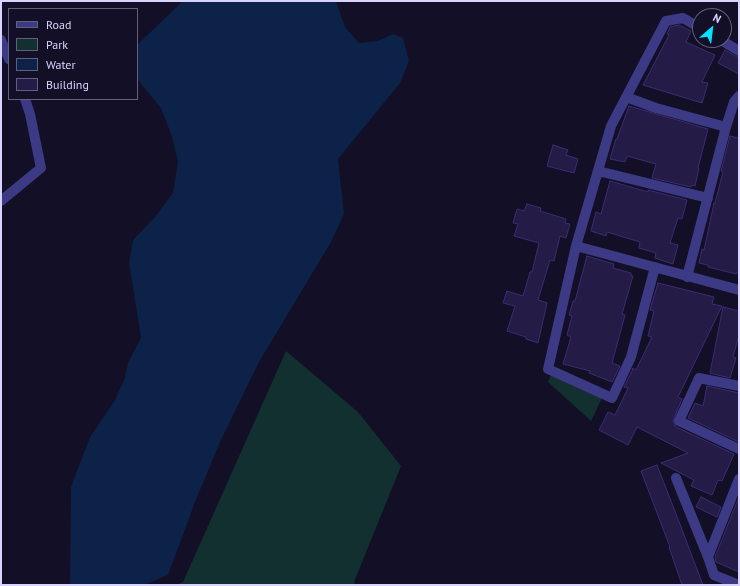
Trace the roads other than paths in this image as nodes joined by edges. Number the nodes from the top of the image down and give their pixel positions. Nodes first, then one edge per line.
1 (692, 23) edge
2 (1, 40) edge
3 (8, 57) edge
4 (739, 96) edge
5 (626, 97) junction
6 (25, 100) edge
7 (726, 127) junction
8 (598, 171) junction
9 (708, 198) junction
10 (1, 201) edge
11 (576, 246) junction
12 (655, 267) junction
13 (687, 277) junction
14 (739, 290) edge
15 (739, 386) edge
16 (739, 449) edge
17 (676, 478) dead end
18 (739, 479) edge
19 (708, 557) junction
20 (739, 585) edge

1 - 5 street
2 - 3 street
4 - 7 street
5 - 7 street
5 - 8 street
6 - 10 street
7 - 9 street
8 - 9 street
8 - 11 street
9 - 13 street
11 - 12 street
11 - 12 street
12 - 13 street
13 - 14 street
15 - 16 street
17 - 19 street
18 - 19 street
19 - 20 street

